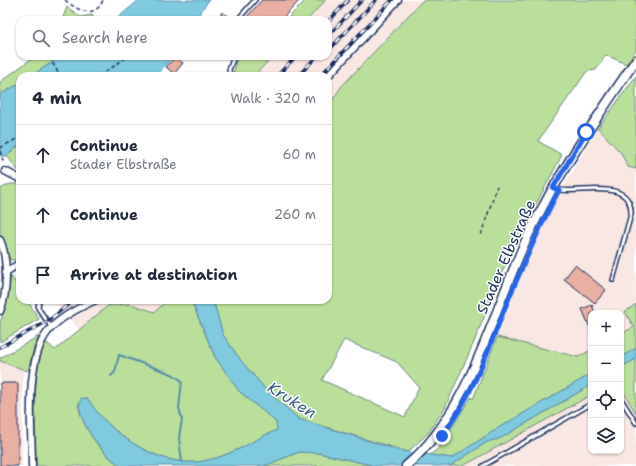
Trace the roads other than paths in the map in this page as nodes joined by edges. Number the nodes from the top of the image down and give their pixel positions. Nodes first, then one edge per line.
1 (255, 0) edge
2 (398, 0) edge
3 (241, 16) edge
4 (233, 60) edge
5 (636, 60) edge
6 (229, 72) edge
7 (332, 72) edge
8 (5, 171) road end
9 (16, 177) edge
10 (553, 188) junction
11 (0, 240) edge
12 (16, 267) edge
13 (6, 272) junction
14 (613, 280) dead end
15 (38, 304) edge
16 (88, 304) edge
17 (0, 311) edge
18 (52, 327) junction
19 (624, 404) edge
20 (588, 406) edge
21 (636, 424) edge
22 (32, 466) edge
23 (406, 466) edge
24 (483, 466) edge

1 - 3 lane
2 - 7 street
4 - 6 lane
5 - 10 street, Stader Elbstraße
8 - 9 street
10 - 14 lane
10 - 23 street, Stader Elbstraße
11 - 13 street
12 - 13 street
13 - 17 street
15 - 18 lane
16 - 18 street
18 - 22 street
19 - 21 lane
20 - 24 lane

